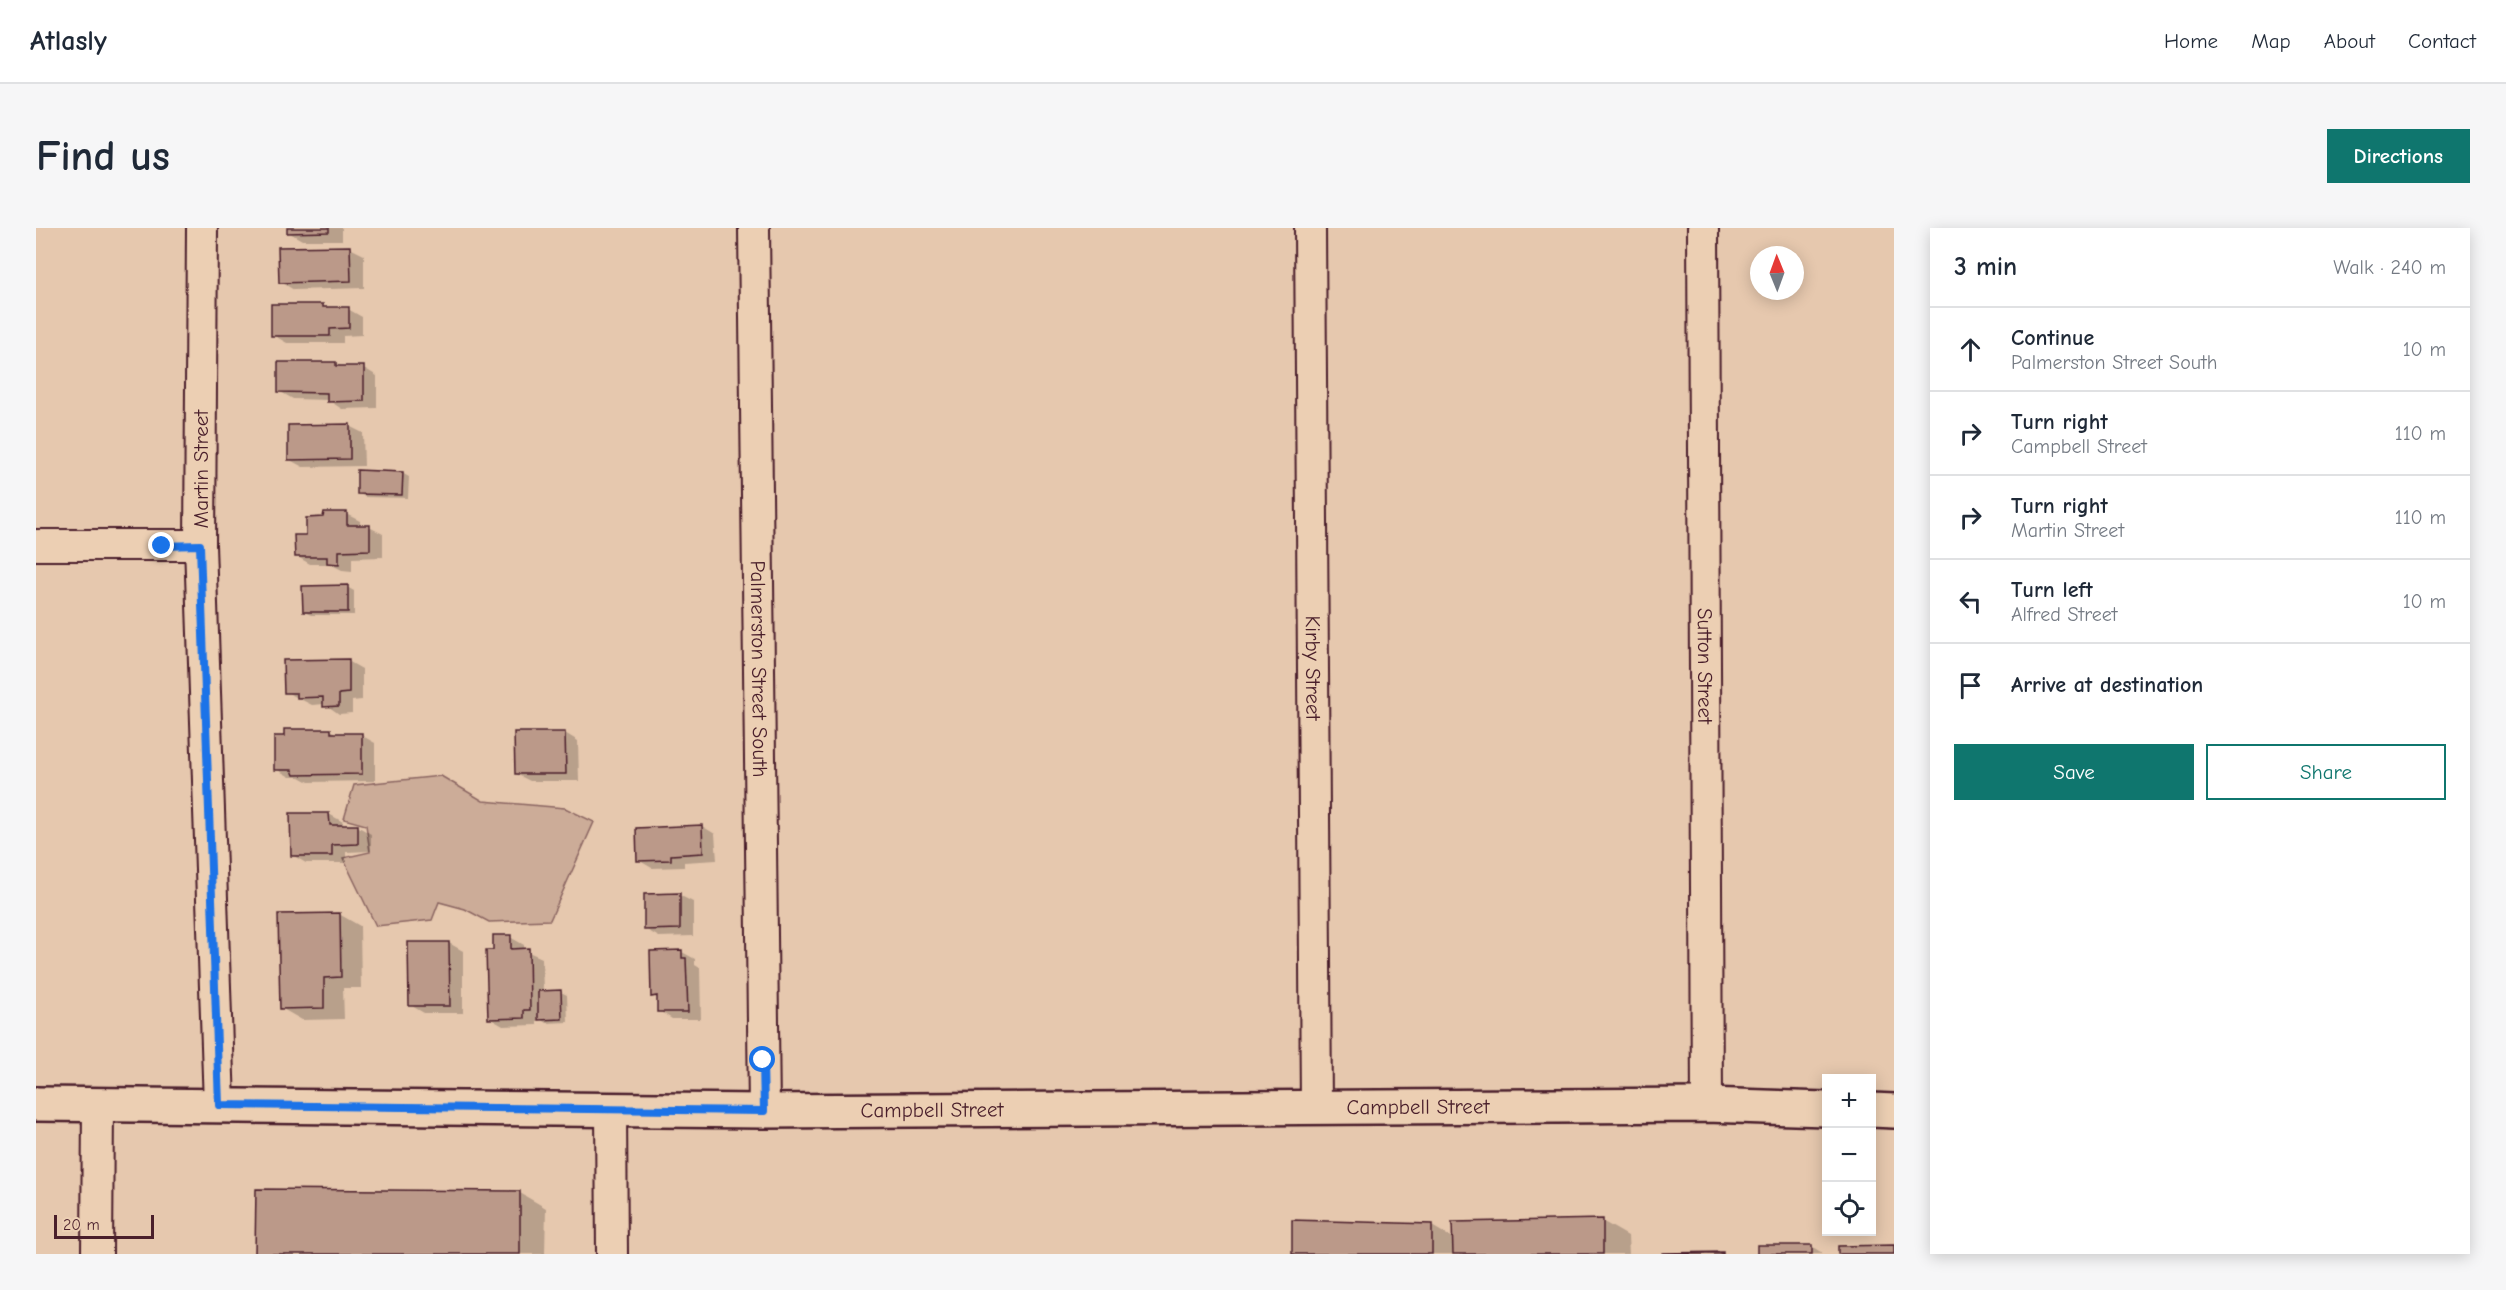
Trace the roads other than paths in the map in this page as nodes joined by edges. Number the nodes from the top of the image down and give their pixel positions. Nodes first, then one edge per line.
1 (202, 228) edge
2 (754, 228) edge
3 (1310, 228) edge
4 (1703, 228) edge
5 (36, 545) edge
6 (200, 545) junction
7 (36, 1104) edge
8 (98, 1105) junction
9 (219, 1105) junction
10 (1707, 1105) junction
11 (1316, 1108) junction
12 (1822, 1109) edge
13 (611, 1110) junction
14 (1876, 1110) edge
15 (764, 1111) junction
16 (1894, 1111) edge
17 (97, 1254) edge
18 (612, 1254) edge

1 - 6 street, Martin Street
2 - 15 street, Palmerston Street South
3 - 11 street, Kirby Street
4 - 10 street, Sutton Street
5 - 6 street
6 - 9 street, Martin Street
7 - 8 street, Campbell Street
8 - 9 street, Campbell Street
8 - 17 street
9 - 13 street, Campbell Street
10 - 11 street, Campbell Street
10 - 12 street, Campbell Street
11 - 15 street, Campbell Street
13 - 15 street, Campbell Street
13 - 18 street
14 - 16 street

